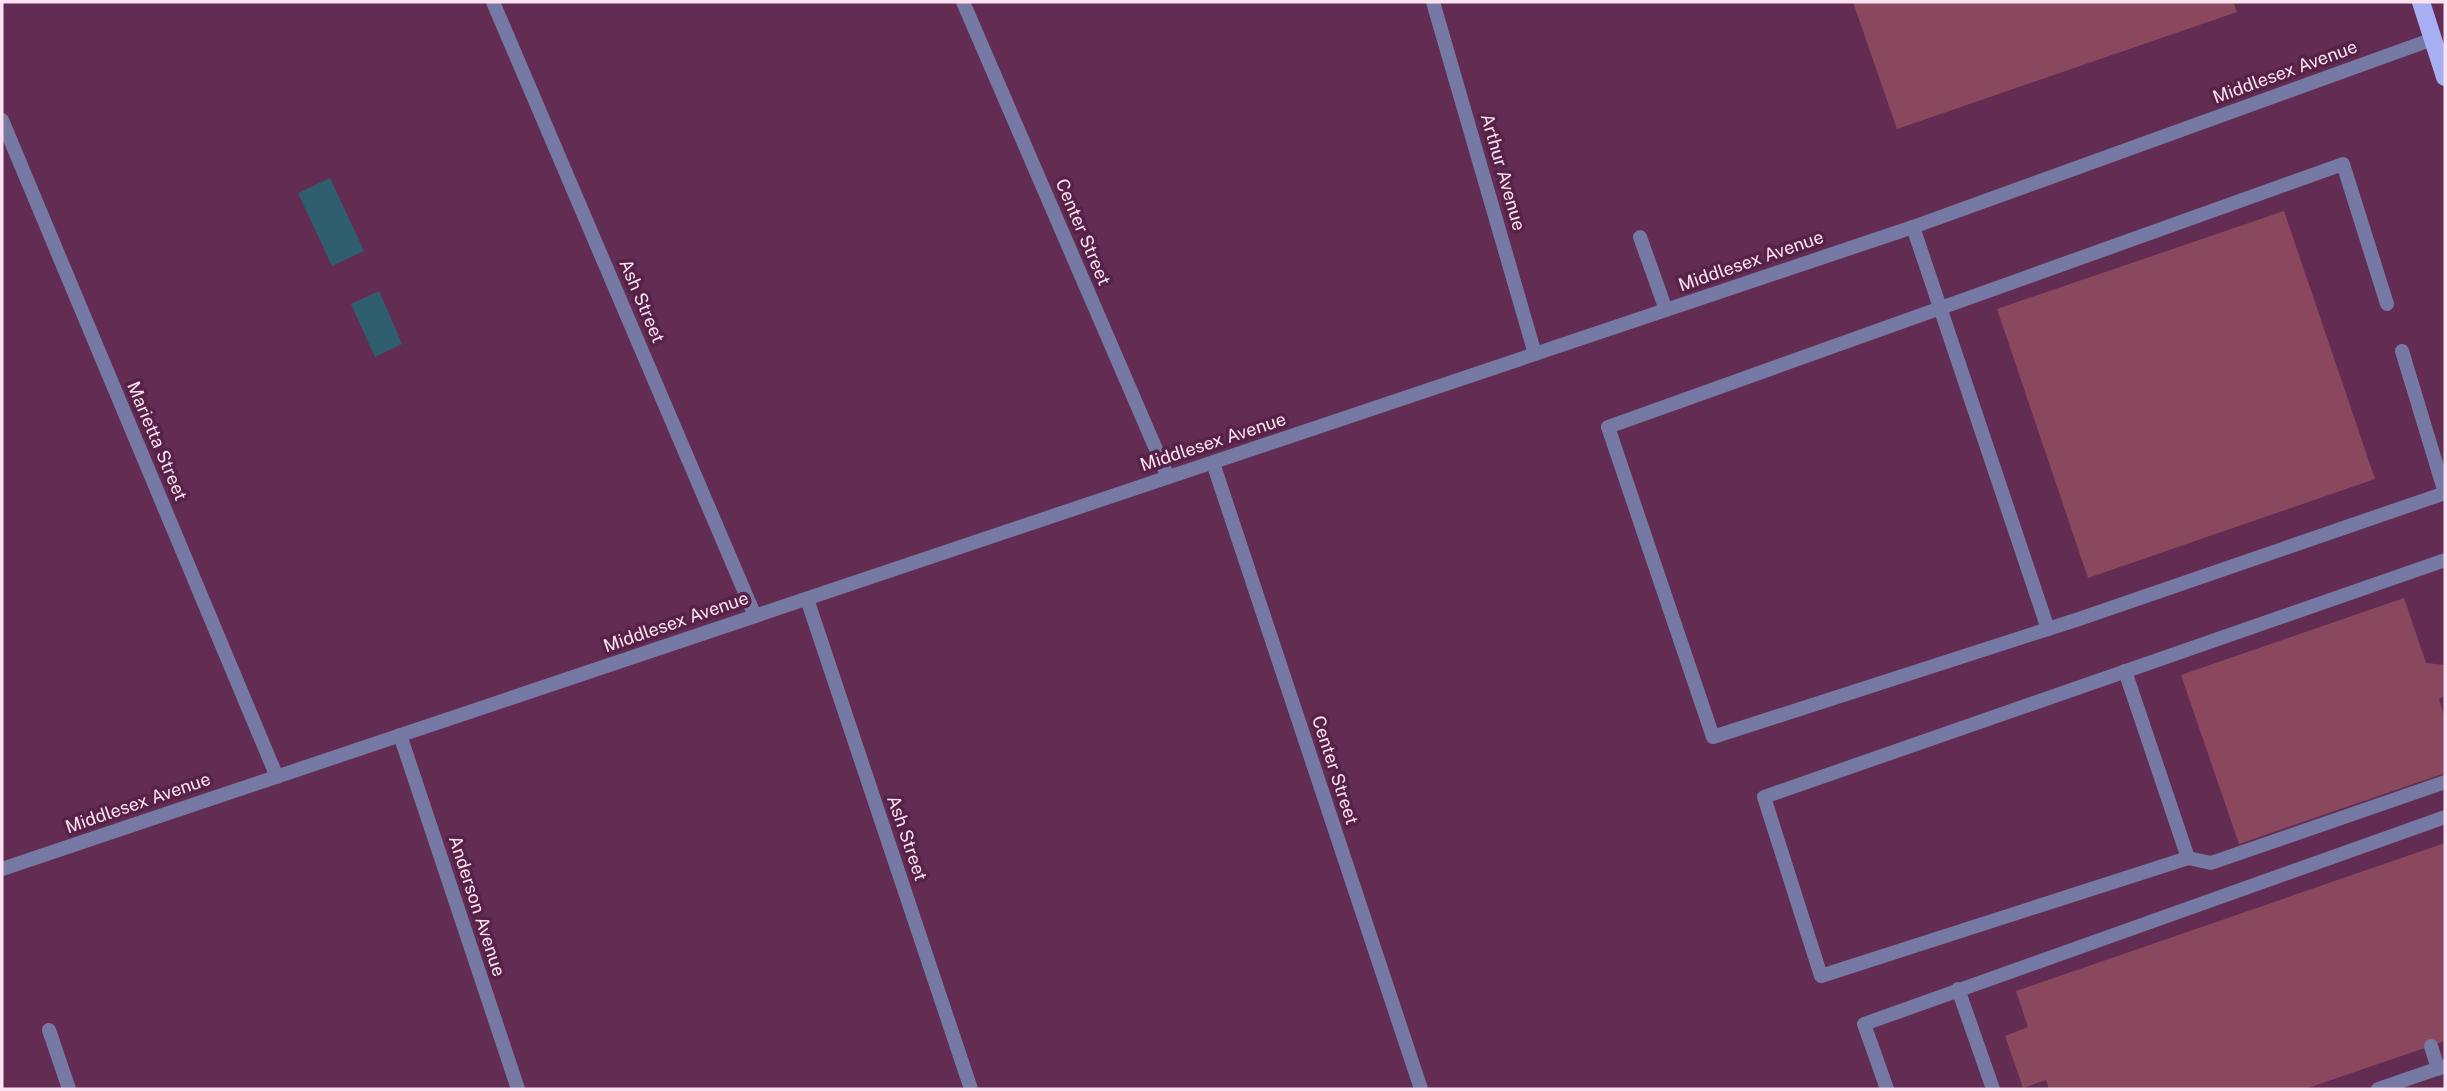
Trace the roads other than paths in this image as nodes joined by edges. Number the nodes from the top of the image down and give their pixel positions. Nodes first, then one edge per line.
1 (493, 2) edge
2 (963, 2) edge
3 (1433, 2) edge
4 (2421, 2) edge
5 (2439, 38) edge
6 (2445, 77) edge
7 (2, 120) edge
8 (1913, 227) junction
9 (1640, 237) dead end
10 (2386, 304) dead end
11 (1941, 309) junction
12 (1666, 310) junction
13 (2402, 351) dead end
14 (1535, 354) junction
15 (1213, 463) junction
16 (1168, 477) junction
17 (2445, 493) edge
18 (2445, 560) edge
19 (807, 599) junction
20 (755, 616) junction
21 (2048, 629) junction
22 (2125, 671) junction
23 (400, 736) junction
24 (277, 777) junction
25 (2445, 782) edge
26 (2445, 817) edge
27 (2188, 858) junction
28 (2, 869) edge
29 (1958, 989) junction
30 (49, 1030) dead end
31 (2431, 1046) dead end
32 (2442, 1068) edge
33 (69, 1089) edge
34 (518, 1089) edge
35 (971, 1089) edge
36 (1421, 1089) edge
37 (1887, 1089) edge
38 (1993, 1089) edge
39 (2378, 1089) edge

1 - 20 street, Ash Street
2 - 16 street, Center Street
3 - 14 street, Arthur Avenue
4 - 5 main road
5 - 6 main road
5 - 8 street, Middlesex Avenue
7 - 24 street, Marietta Street
8 - 11 street
8 - 12 street, Middlesex Avenue
9 - 12 street
10 - 11 street
11 - 21 street
11 - 21 street
12 - 14 street, Middlesex Avenue
13 - 17 street
14 - 15 street, Middlesex Avenue
15 - 16 street, Middlesex Avenue
15 - 36 street, Center Street
16 - 19 street, Middlesex Avenue
17 - 21 street
18 - 22 street
19 - 20 street, Middlesex Avenue
19 - 35 street, Ash Street
20 - 23 street, Middlesex Avenue
22 - 27 street
22 - 27 street
23 - 24 street, Middlesex Avenue
23 - 34 street, Anderson Avenue
24 - 28 street, Middlesex Avenue
25 - 27 street
26 - 29 street
29 - 37 street
29 - 38 street
30 - 33 street
31 - 32 street
32 - 39 street

